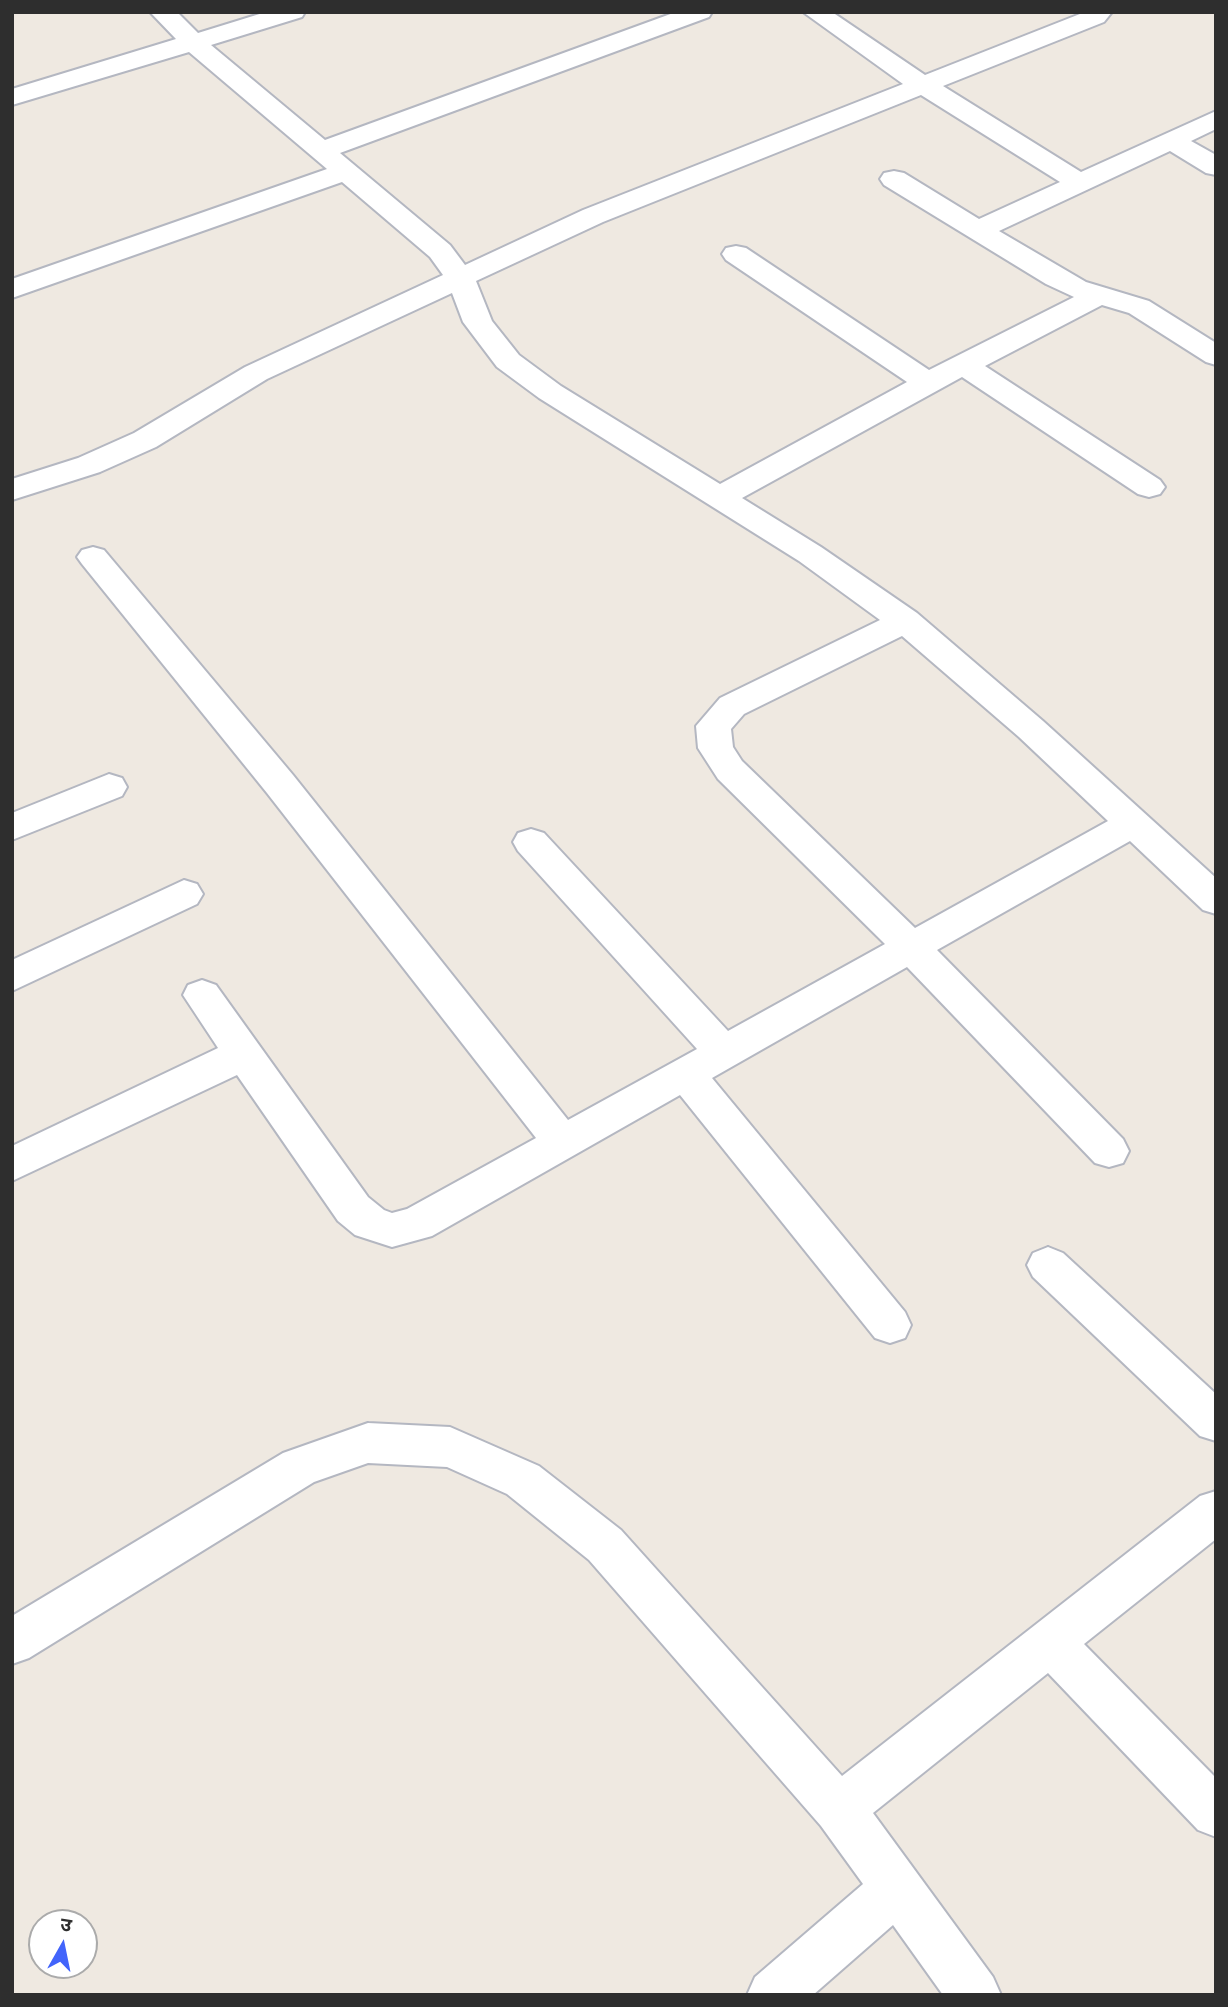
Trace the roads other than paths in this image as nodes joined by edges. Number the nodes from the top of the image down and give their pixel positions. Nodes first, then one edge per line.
1 (162, 12) edge
2 (293, 12) edge
3 (700, 12) edge
4 (815, 12) edge
5 (1100, 12) edge
6 (195, 44) junction
7 (921, 84) junction
8 (12, 97) edge
9 (1216, 119) edge
10 (1171, 140) junction
11 (321, 151) junction
12 (1216, 167) edge
13 (346, 172) junction
14 (894, 179) dead end
15 (1081, 183) junction
16 (978, 230) junction
17 (736, 254) dead end
18 (461, 280) junction
19 (12, 289) edge
20 (1099, 295) junction
21 (1216, 356) edge
22 (962, 364) junction
23 (928, 383) junction
24 (1149, 487) dead end
25 (12, 490) edge
26 (722, 496) junction
27 (93, 557) dead end
28 (905, 621) junction
29 (109, 787) dead end
30 (1131, 824) junction
31 (12, 827) edge
32 (531, 842) dead end
33 (184, 894) dead end
34 (1216, 900) edge
35 (912, 948) junction
36 (12, 977) edge
37 (202, 995) dead end
38 (245, 1053) junction
39 (724, 1053) junction
40 (686, 1074) junction
41 (563, 1143) junction
42 (1109, 1152) dead end
43 (12, 1165) edge
44 (1048, 1265) dead end
45 (890, 1325) dead end
46 (1216, 1422) edge
47 (1216, 1511) edge
48 (12, 1642) edge
49 (1050, 1642) junction
50 (839, 1809) junction
51 (1216, 1813) edge
52 (897, 1888) junction
53 (773, 1995) edge
54 (975, 1995) edge

1 - 6 street
2 - 6 street
3 - 11 street
4 - 7 street
5 - 7 street
6 - 8 street
6 - 11 street
7 - 15 street
7 - 18 street
9 - 10 street
10 - 12 street
10 - 15 street
11 - 13 street
13 - 18 street
13 - 19 street
14 - 16 street
15 - 16 street
16 - 20 street
17 - 23 street
18 - 25 street
18 - 26 street
20 - 21 street
20 - 22 street
22 - 23 street
22 - 24 street
23 - 26 street
26 - 28 street
27 - 41 street
28 - 30 street
28 - 35 street
29 - 31 street
30 - 34 street
30 - 35 street
32 - 39 street
33 - 36 street
35 - 39 street
35 - 42 street
37 - 38 street
38 - 41 street
38 - 43 street
39 - 40 street
40 - 41 street
40 - 45 street
44 - 46 street
47 - 49 street
48 - 50 street
49 - 50 street
49 - 51 street
50 - 52 street
52 - 53 street
52 - 54 street

